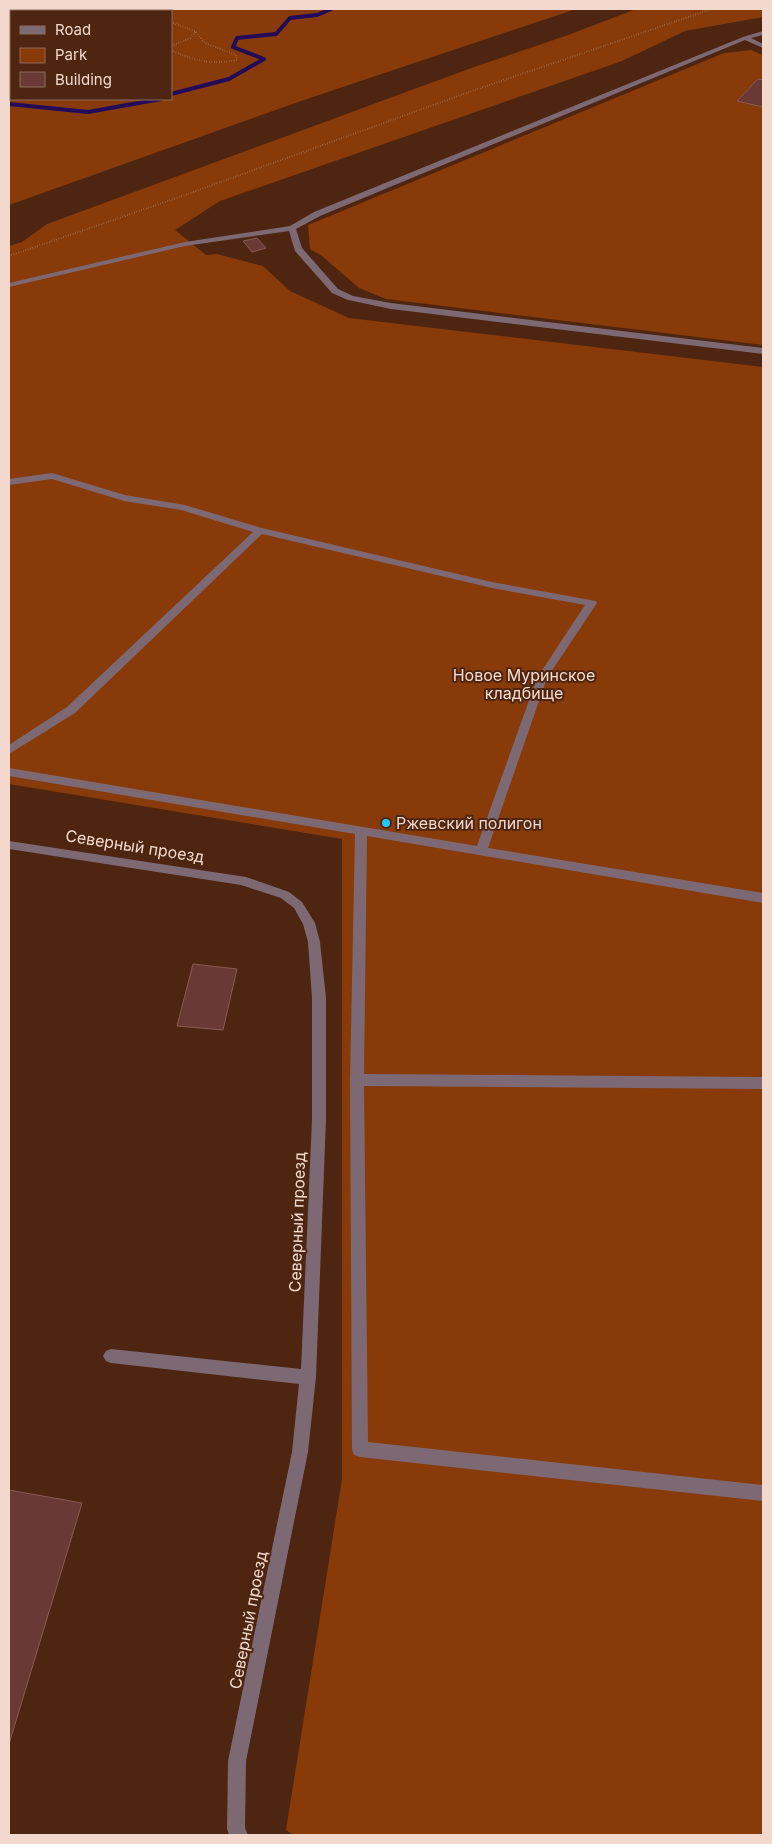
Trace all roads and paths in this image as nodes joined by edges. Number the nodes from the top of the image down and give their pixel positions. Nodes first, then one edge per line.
1 (712, 9) edge
2 (172, 22) edge
3 (196, 32) junction
4 (763, 33) edge
5 (745, 38) junction
6 (172, 46) edge
7 (763, 46) edge
8 (172, 50) edge
9 (292, 228) junction
10 (9, 256) edge
11 (9, 285) edge
12 (763, 351) edge
13 (9, 482) edge
14 (260, 531) junction
15 (9, 750) edge
16 (9, 772) edge
17 (361, 833) junction
18 (9, 845) edge
19 (482, 851) junction
20 (763, 898) edge
21 (357, 1080) junction
22 (763, 1083) edge
23 (111, 1356) dead end
24 (308, 1377) junction
25 (763, 1493) edge
26 (239, 1835) edge

1 - 10 path
2 - 3 path
3 - 6 path
3 - 8 path
4 - 5 street
5 - 7 street
5 - 9 street
9 - 11 street
9 - 12 street
13 - 14 street
14 - 15 street
14 - 19 street
16 - 17 street
17 - 19 street
17 - 21 street
18 - 24 street, Северный проезд
19 - 20 street
21 - 22 street
21 - 25 street
23 - 24 street
24 - 26 street, Северный проезд

